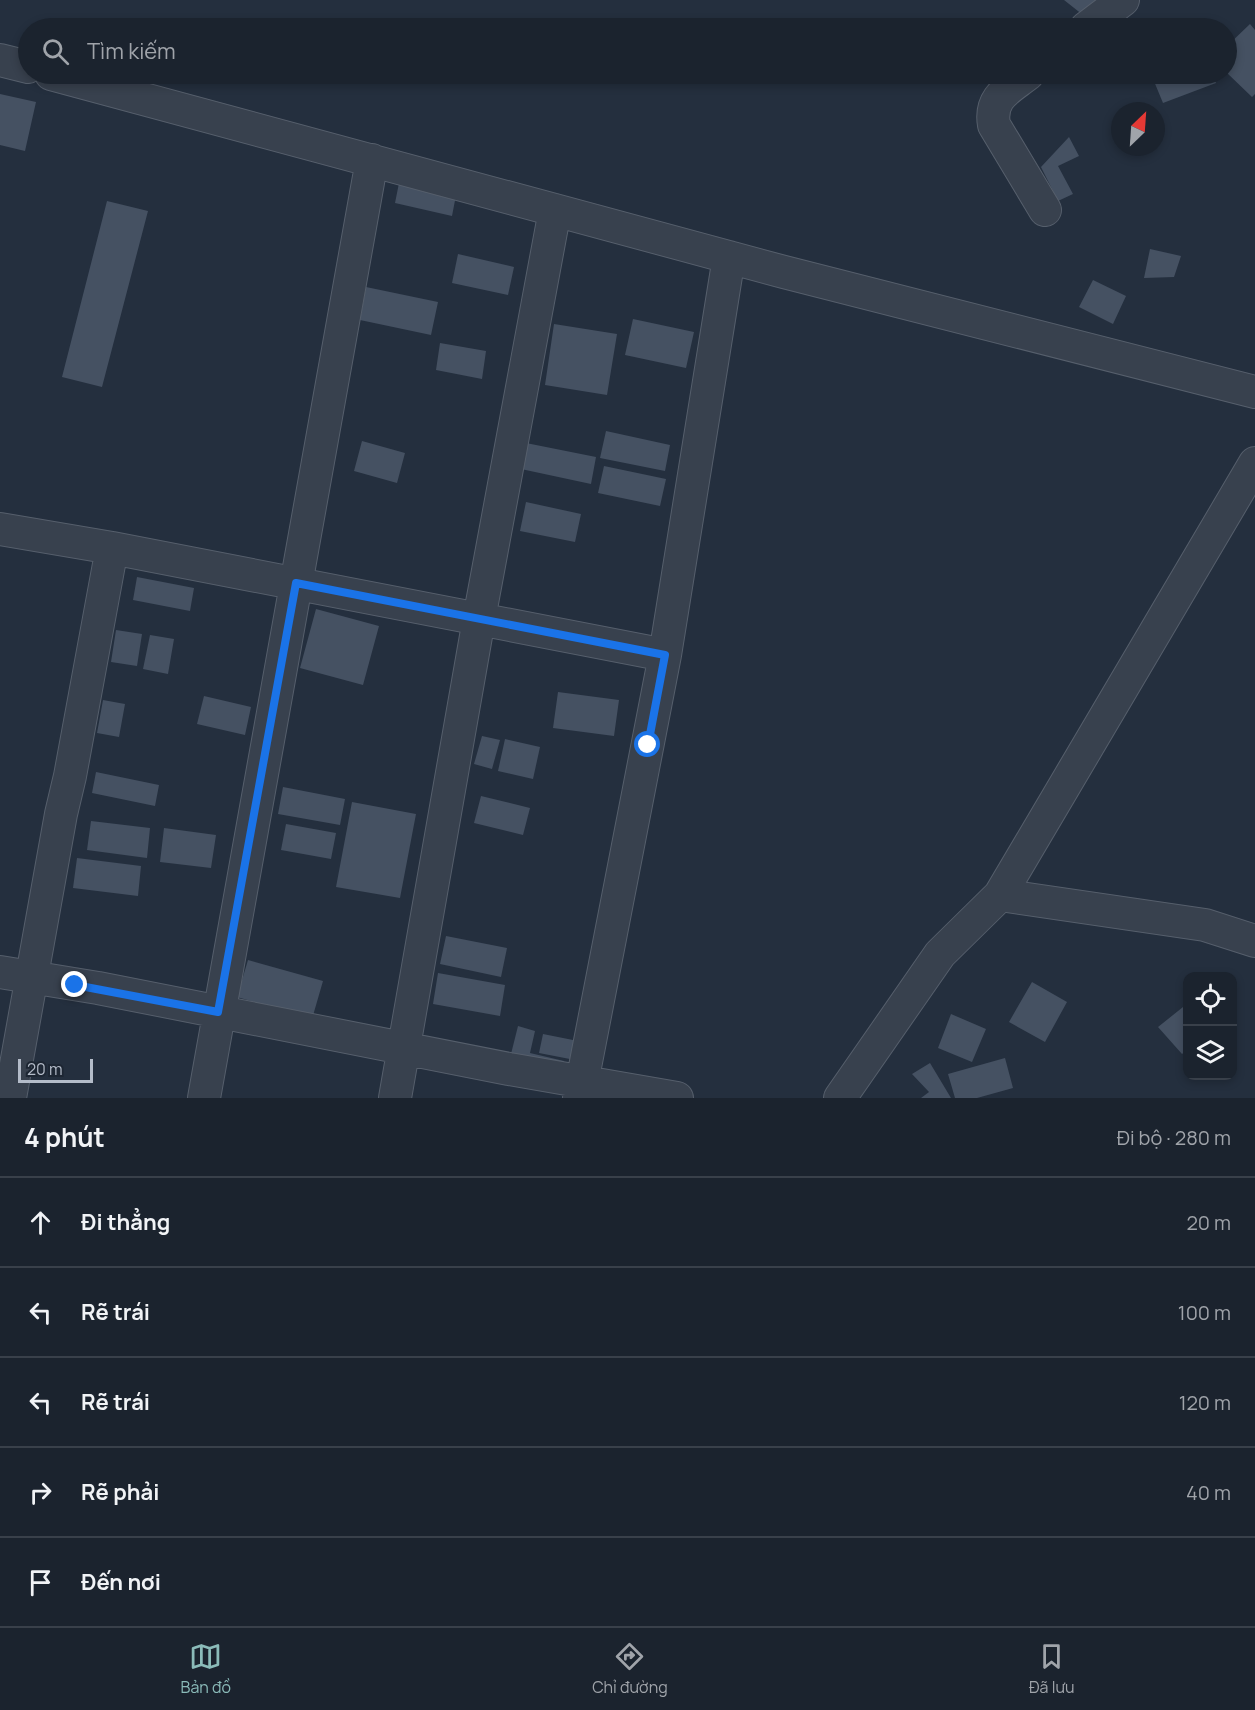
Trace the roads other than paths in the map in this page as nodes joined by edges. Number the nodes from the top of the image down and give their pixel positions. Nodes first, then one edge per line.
1 (1123, 0) edge
2 (1099, 18) edge
3 (0, 60) edge
4 (18, 65) edge
5 (88, 84) edge
6 (1015, 84) edge
7 (372, 160) junction
8 (555, 210) junction
9 (1046, 210) dead end
10 (729, 257) junction
11 (1255, 392) edge
12 (1255, 463) edge
13 (0, 529) edge
14 (112, 548) junction
15 (296, 583) junction
16 (479, 619) junction
17 (665, 655) junction
18 (1000, 895) junction
19 (1255, 941) edge
20 (0, 972) edge
21 (30, 977) junction
22 (218, 1012) junction
23 (404, 1049) junction
24 (580, 1090) edge
25 (10, 1098) edge
26 (204, 1098) edge
27 (395, 1098) edge
28 (677, 1098) edge
29 (840, 1098) edge

1 - 2 street
3 - 4 street
5 - 7 street
6 - 9 street
7 - 8 street
7 - 15 street
8 - 10 street
8 - 16 street
10 - 11 street
10 - 17 street
12 - 18 street
13 - 14 street
14 - 15 street
14 - 21 street
15 - 16 street
15 - 22 street
16 - 17 street
16 - 23 street
17 - 24 street
18 - 19 street
18 - 29 street
20 - 21 street
21 - 22 street
21 - 25 street
22 - 23 street
22 - 26 street
23 - 24 street
23 - 27 street
24 - 28 street

